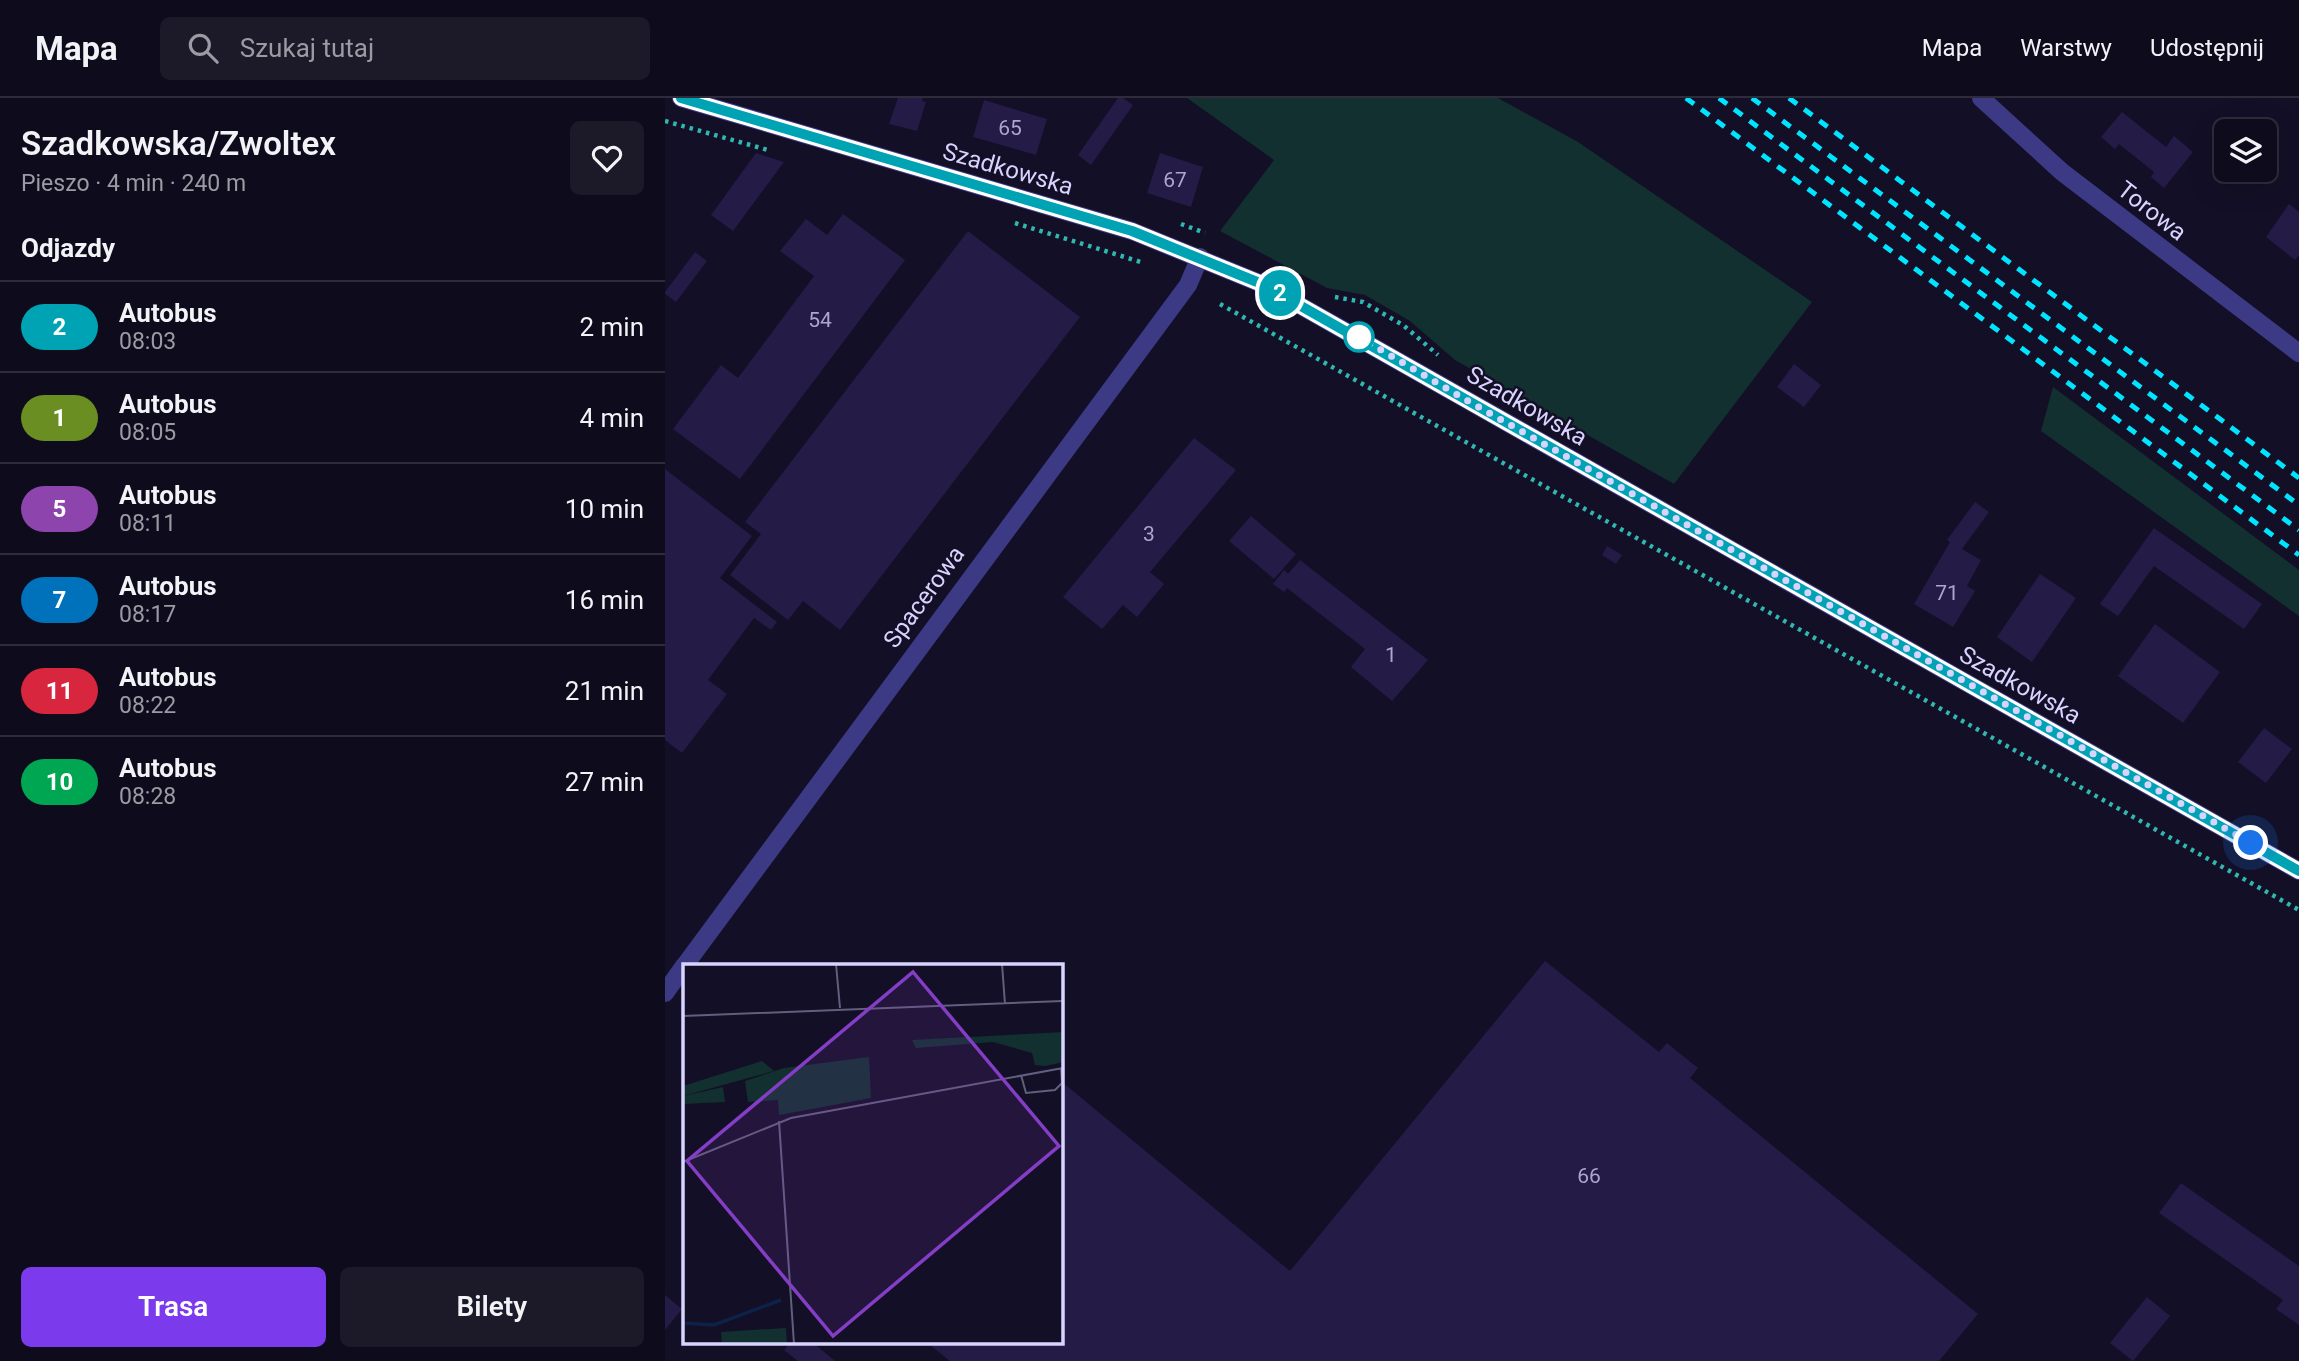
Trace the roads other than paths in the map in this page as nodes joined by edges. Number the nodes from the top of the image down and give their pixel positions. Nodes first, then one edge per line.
1 (681, 98) edge
2 (1981, 98) edge
3 (1200, 257) junction
4 (2299, 353) edge
5 (2299, 871) edge
6 (686, 964) edge
7 (683, 969) edge
8 (665, 993) edge

1 - 3 street, Szadkowska
2 - 4 street, Torowa
3 - 5 street, Szadkowska
3 - 6 street, Spacerowa
7 - 8 street, Spacerowa

